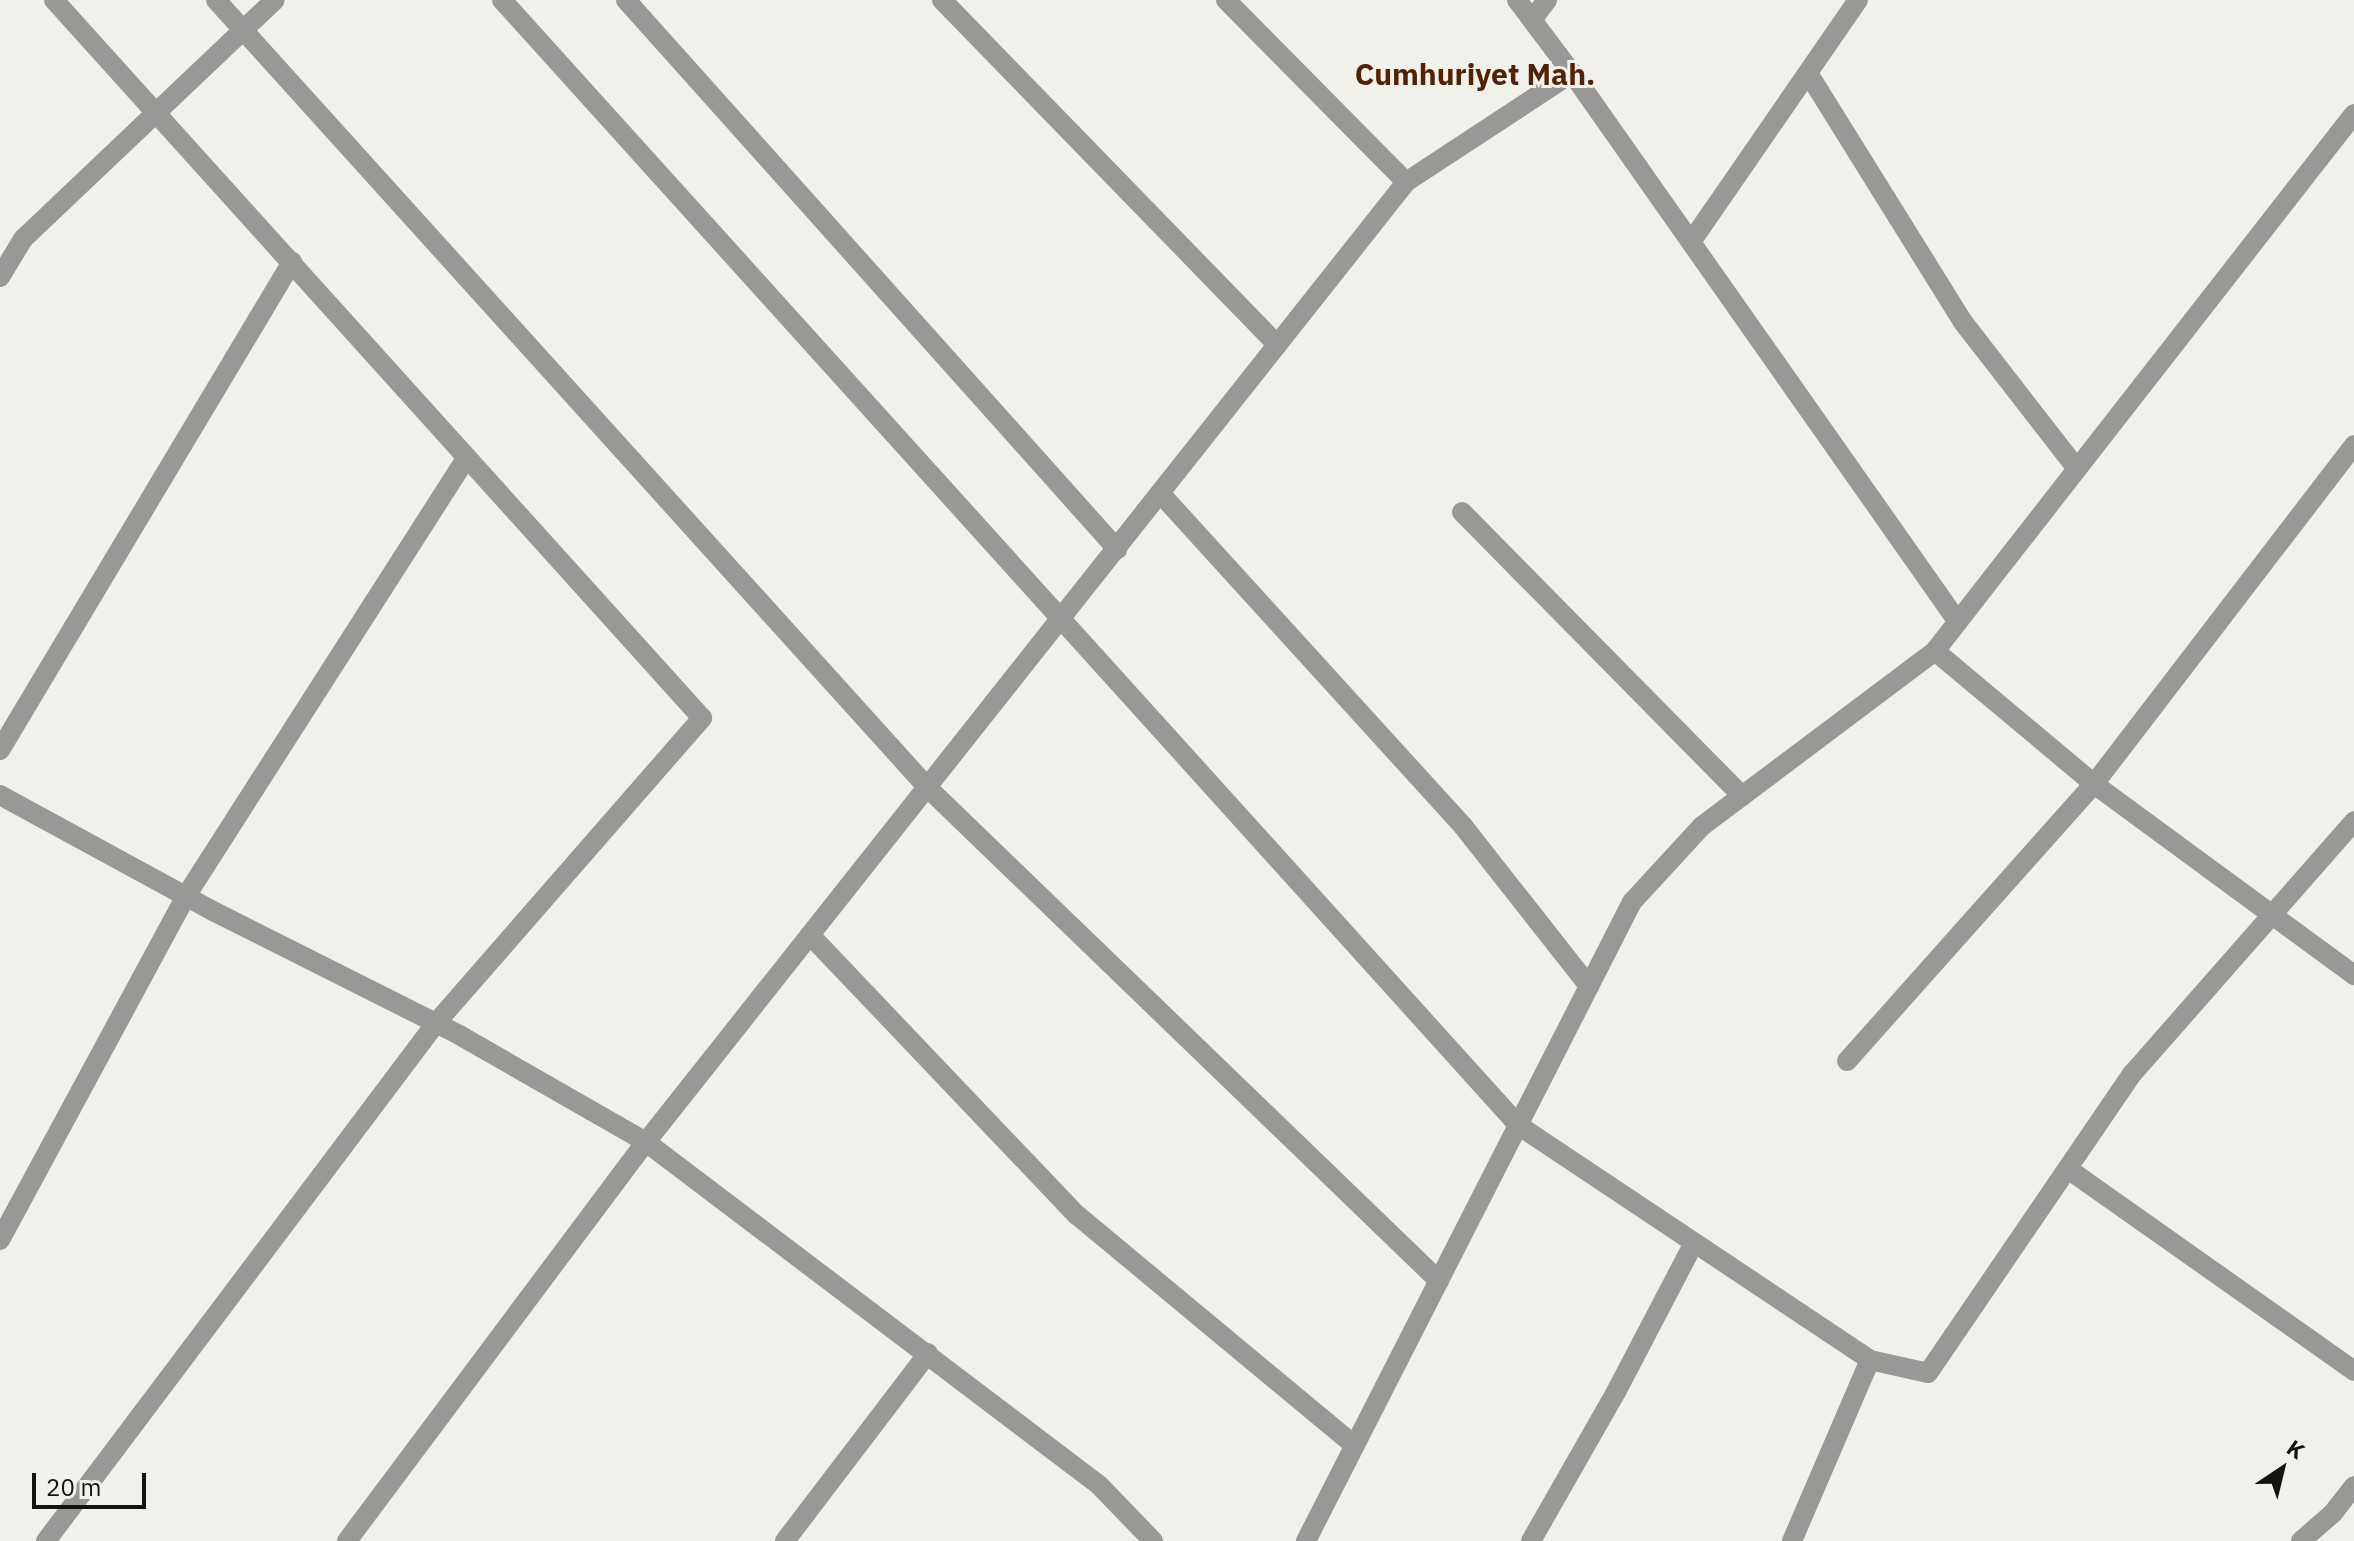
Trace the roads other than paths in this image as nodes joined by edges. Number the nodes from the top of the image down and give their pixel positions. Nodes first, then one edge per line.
1 (54, 0) edge
2 (216, 0) edge
3 (275, 0) edge
4 (502, 0) edge
5 (626, 0) edge
6 (942, 0) edge
7 (1226, 0) edge
8 (1517, 0) edge
9 (1547, 0) edge
10 (1858, 0) edge
11 (1532, 20) junction
12 (243, 30) junction
13 (1572, 73) junction
14 (1808, 73) junction
15 (157, 112) junction
16 (2354, 114) edge
17 (1406, 182) junction
18 (1691, 242) junction
19 (292, 262) junction
20 (0, 277) edge
21 (1277, 345) junction
22 (2354, 445) edge
23 (467, 457) junction
24 (2077, 469) junction
25 (1160, 493) junction
26 (1462, 512) dead end
27 (1117, 549) junction
28 (1061, 619) junction
29 (1958, 622) junction
30 (1935, 651) junction
31 (0, 750) edge
32 (2094, 784) junction
33 (928, 788) junction
34 (0, 795) edge
35 (1742, 796) junction
36 (2354, 821) edge
37 (186, 896) junction
38 (2271, 914) junction
39 (810, 935) junction
40 (2354, 975) edge
41 (1589, 986) junction
42 (436, 1023) junction
43 (1847, 1061) dead end
44 (1518, 1125) junction
45 (646, 1142) junction
46 (2068, 1169) junction
47 (0, 1240) edge
48 (1694, 1243) junction
49 (1439, 1281) junction
50 (928, 1353) junction
51 (1870, 1360) junction
52 (2354, 1371) edge
53 (1355, 1446) junction
54 (2354, 1486) edge
55 (349, 1540) edge
56 (46, 1541) edge
57 (785, 1541) edge
58 (1153, 1541) edge
59 (1306, 1541) edge
60 (1531, 1541) edge
61 (1792, 1541) edge
62 (2301, 1541) edge

1 - 15 street
2 - 12 street
3 - 12 street
4 - 28 street
5 - 27 street
6 - 21 street
7 - 17 street
8 - 11 street
9 - 11 street
10 - 14 street
11 - 13 street
12 - 15 street
12 - 33 street
13 - 17 street
13 - 18 street
14 - 18 street
14 - 24 street
15 - 19 street
15 - 20 street
16 - 24 street
17 - 21 street
18 - 29 street
19 - 23 street
19 - 31 street
21 - 25 street
22 - 32 street
23 - 37 street
23 - 42 street
24 - 29 street
25 - 27 street
25 - 41 street
26 - 35 street
27 - 28 street
28 - 33 street
28 - 44 street
29 - 30 street
30 - 32 street
30 - 35 street
32 - 38 street
32 - 43 street
33 - 39 street
33 - 49 street
34 - 37 street
35 - 41 street
36 - 38 street
37 - 42 street
37 - 47 street
38 - 40 street
38 - 46 street
39 - 45 street
39 - 53 street
41 - 44 street
42 - 45 street
42 - 56 street
44 - 48 street
44 - 49 street
45 - 50 street
45 - 55 street
46 - 51 street
46 - 52 street
48 - 51 street
48 - 60 street
49 - 53 street
50 - 57 street
50 - 58 street
51 - 61 street
53 - 59 street
54 - 62 street

